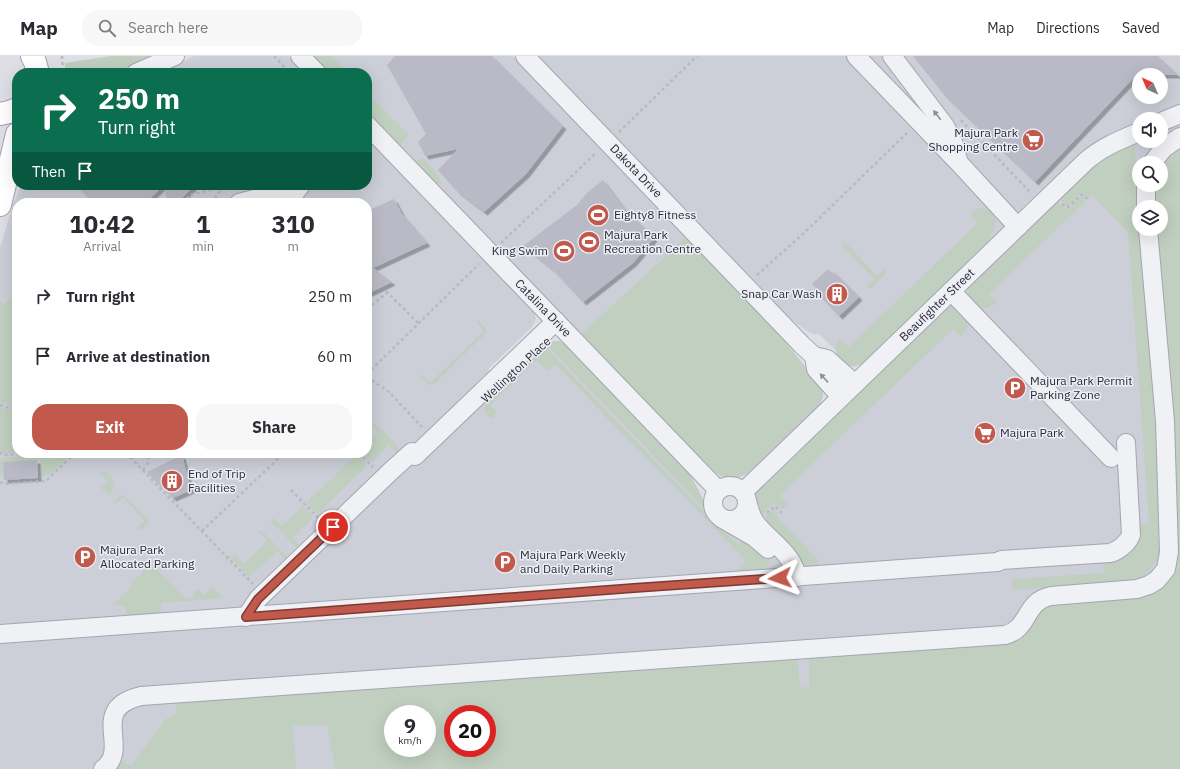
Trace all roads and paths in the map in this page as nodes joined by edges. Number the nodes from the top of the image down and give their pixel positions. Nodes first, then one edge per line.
1 (32, 56) edge
2 (62, 56) edge
3 (175, 56) edge
4 (274, 56) edge
5 (300, 56) edge
6 (525, 56) edge
7 (697, 56) edge
8 (856, 56) edge
9 (892, 56) edge
10 (37, 68) edge
11 (63, 68) edge
12 (147, 68) edge
13 (285, 68) edge
14 (312, 68) edge
15 (12, 111) edge
16 (0, 114) edge
17 (1180, 114) edge
18 (957, 116) dead end
19 (1168, 119) edge
20 (914, 126) dead end
21 (372, 130) edge
22 (1132, 135) edge
23 (614, 136) dead end
24 (1180, 138) edge
25 (600, 150) dead end
26 (12, 155) edge
27 (1158, 156) edge
28 (959, 163) junction
29 (209, 190) edge
30 (221, 190) edge
31 (297, 190) edge
32 (187, 198) edge
33 (215, 198) edge
34 (258, 198) edge
35 (283, 198) edge
36 (291, 198) edge
37 (1042, 204) junction
38 (0, 205) edge
39 (1018, 227) junction
40 (1149, 236) edge
41 (496, 248) dead end
42 (480, 263) dead end
43 (753, 280) dead end
44 (951, 291) junction
45 (372, 305) edge
46 (556, 321) junction
47 (418, 324) junction
48 (814, 356) junction
49 (372, 371) edge
50 (372, 380) edge
51 (855, 384) junction
52 (841, 397) junction
53 (0, 405) edge
54 (12, 409) edge
55 (434, 438) junction
56 (0, 452) edge
57 (12, 454) edge
58 (70, 458) edge
59 (131, 458) edge
60 (148, 458) edge
61 (279, 458) edge
62 (142, 470) junction
63 (0, 482) edge
64 (292, 490) dead end
65 (718, 490) junction
66 (745, 496) junction
67 (782, 514) dead end
68 (765, 515) dead end
69 (721, 518) junction
70 (330, 530) junction
71 (202, 531) junction
72 (228, 552) dead end
73 (225, 555) junction
74 (789, 578) junction
75 (262, 595) junction
76 (246, 617) junction
77 (0, 634) edge
78 (103, 769) edge

1 - 10 main road
2 - 11 path
3 - 12 street
4 - 13 path
5 - 14 street
6 - 48 street, Dakota Drive
7 - 23 path
8 - 28 street
28 -> 9 street
15 - 16 main road
17 - 19 street
18 - 37 path
20 - 43 path
21 - 46 street, Catalina Drive
22 - 37 street, Beaufighter Street
24 - 27 street
25 - 41 path
26 - 38 main road
28 - 39 street
29 - 32 path
30 - 33 path
31 - 36 street
34 - 35 street
37 - 39 street, Beaufighter Street
39 - 44 street, Beaufighter Street
40 - 78 street
42 - 47 path
44 - 51 street, Beaufighter Street
44 - 74 street
45 - 47 path
46 - 55 street, Wellington Place
46 - 65 street, Catalina Drive
47 - 49 path
48 - 51 street, Dakota Drive
52 -> 48 street, Dakota Drive
50 - 55 path
51 - 52 street, Beaufighter Street
52 - 66 street, Beaufighter Street
53 - 54 path
55 - 70 street
56 - 57 path
58 - 63 path
59 - 62 path
60 - 62 path
61 - 71 path
62 - 71 path
64 - 70 path
65 - 66 street
65 - 69 street
66 - 69 street
66 - 74 street
67 - 68 path
69 - 74 street
70 - 75 street
71 - 73 path
72 - 73 path
73 - 75 path
74 - 76 street
75 - 76 street
76 - 77 street

